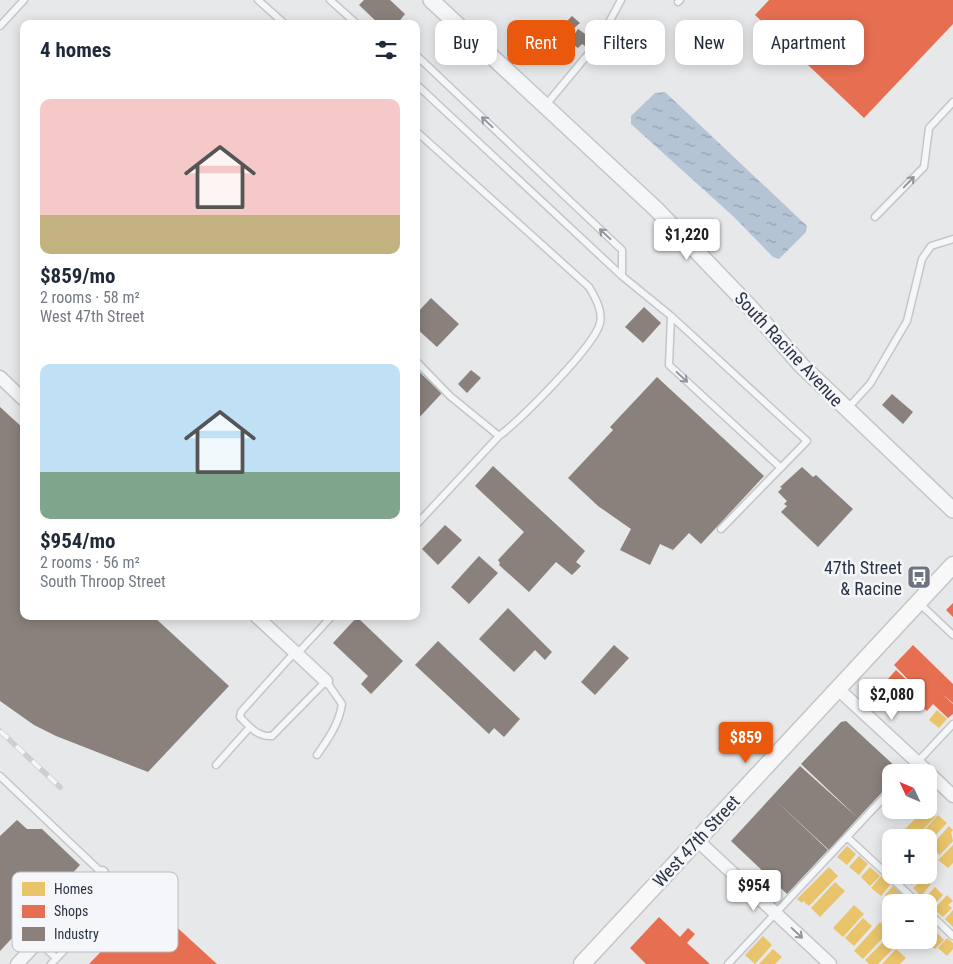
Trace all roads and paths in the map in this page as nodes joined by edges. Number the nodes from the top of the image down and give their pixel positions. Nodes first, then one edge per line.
1 (24, 0) edge
2 (258, 0) edge
3 (330, 0) edge
4 (431, 0) edge
5 (621, 0) edge
6 (280, 20) edge
7 (352, 20) edge
8 (0, 26) edge
9 (420, 59) edge
10 (420, 88) edge
11 (953, 102) edge
12 (545, 106) junction
13 (420, 135) edge
14 (875, 217) dead end
15 (953, 239) edge
16 (622, 276) junction
17 (671, 316) junction
18 (420, 365) edge
19 (0, 378) edge
20 (20, 396) edge
21 (846, 410) junction
22 (499, 436) junction
23 (781, 468) junction
24 (953, 510) edge
25 (420, 521) edge
26 (721, 530) dead end
27 (953, 565) edge
28 (918, 602) junction
29 (260, 620) edge
30 (328, 620) edge
31 (953, 635) edge
32 (296, 653) junction
33 (326, 681) junction
34 (838, 689) junction
35 (953, 724) edge
36 (250, 727) junction
37 (317, 755) dead end
38 (917, 762) joint
39 (216, 764) dead end
40 (0, 776) edge
41 (938, 782) edge
42 (953, 796) edge
43 (882, 800) edge
44 (847, 837) junction
45 (697, 840) junction
46 (101, 872) edge
47 (908, 894) edge
48 (776, 913) junction
49 (937, 921) edge
50 (953, 936) edge
51 (28, 952) edge
52 (49, 952) edge
53 (62, 952) edge
54 (56, 958) junction
55 (16, 964) edge
56 (51, 964) edge
57 (582, 964) edge
58 (728, 964) edge
59 (830, 964) edge

1 - 8 lane
2 - 6 lane
3 - 7 lane
4 - 12 street, South Racine Avenue
5 - 12 lane
16 -> 9 lane
10 - 16 lane
14 -> 11 lane
12 - 21 street, South Racine Avenue
13 - 22 lane
15 - 21 lane
16 - 17 lane
17 -> 23 lane
17 - 23 lane
18 - 22 lane
19 - 20 street
21 - 24 street, South Racine Avenue
22 - 25 lane
23 - 26 lane
27 - 28 main road, West 47th Street
28 - 31 lane
28 - 34 main road, West 47th Street
29 - 32 street
30 - 32 lane
32 - 33 street
32 - 36 lane
33 - 36 lane
33 - 37 lane
34 - 38 street
34 - 45 main road, West 47th Street
35 - 38 lane
36 - 39 lane
40 - 46 lane
41 - 42 street
43 - 44 lane
44 - 47 lane
44 - 48 lane
45 - 48 street
45 - 57 main road, West 47th Street
48 - 58 lane
48 -> 59 street
49 - 50 lane
51 - 55 street
52 - 54 lane
53 - 54 lane
54 - 56 lane

